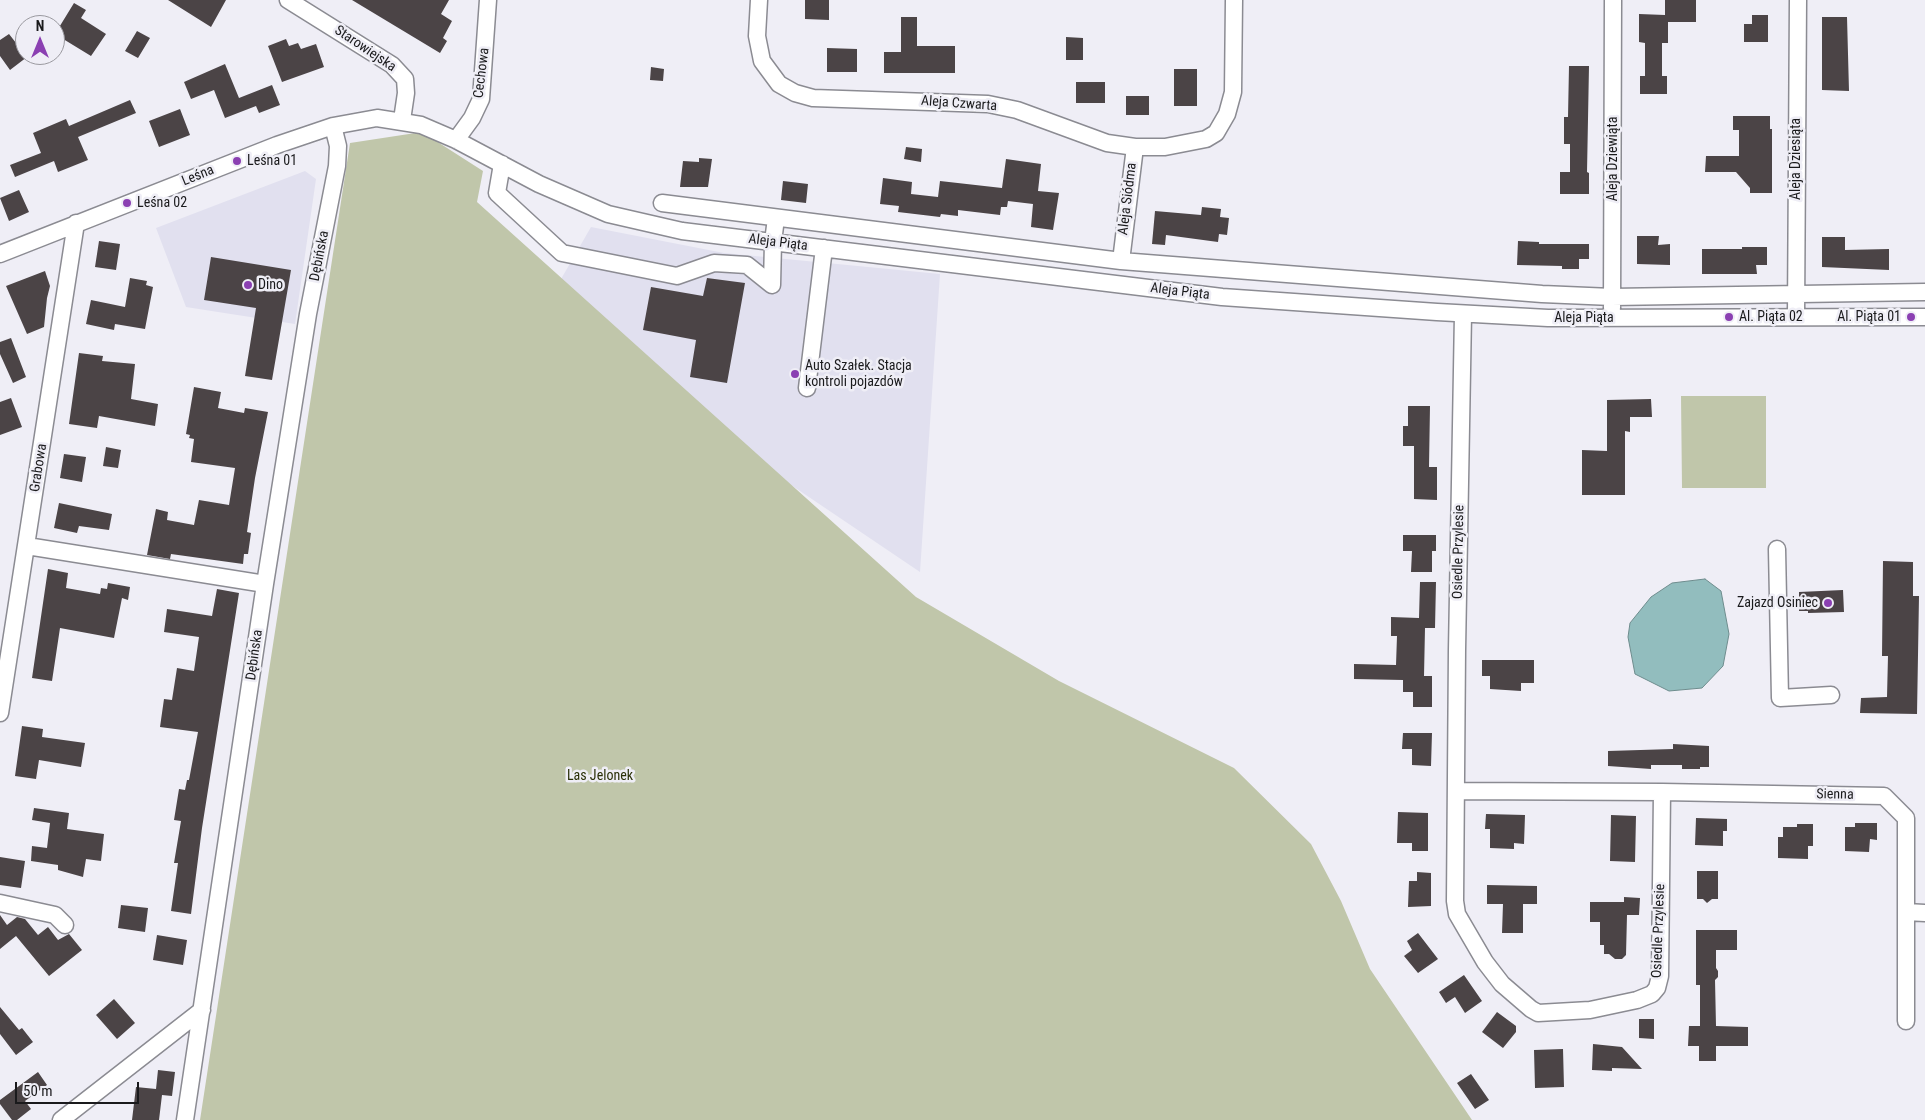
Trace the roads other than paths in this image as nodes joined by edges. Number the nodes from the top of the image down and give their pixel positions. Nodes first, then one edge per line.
1 (288, 0) edge
2 (488, 0) edge
3 (758, 0) edge
4 (1234, 0) edge
5 (1612, 0) edge
6 (1798, 0) edge
7 (402, 120) junction
8 (333, 126) junction
9 (456, 140) junction
10 (1135, 147) junction
11 (502, 164) junction
12 (662, 203) dead end
13 (776, 218) junction
14 (76, 223) junction
15 (772, 242) junction
16 (824, 248) junction
17 (0, 254) edge
18 (1121, 261) junction
19 (1925, 292) edge
20 (1796, 294) junction
21 (1612, 297) junction
22 (1463, 314) junction
23 (1796, 317) junction
24 (1925, 317) edge
25 (1612, 319) junction
26 (807, 388) dead end
27 (27, 546) junction
28 (1777, 549) dead end
29 (265, 584) junction
30 (1831, 695) dead end
31 (0, 712) edge
32 (1457, 791) junction
33 (1662, 792) junction
34 (0, 903) edge
35 (1906, 912) junction
36 (1925, 913) edge
37 (65, 925) dead end
38 (202, 1010) junction
39 (1906, 1021) dead end
40 (61, 1120) edge
41 (186, 1120) edge

1 - 7 street, Starowiejska
2 - 9 street, Cechowa
3 - 10 street, Aleja Czwarta
4 - 10 street, Aleja Siódma
5 - 21 street, Aleja Dziewiąta
6 - 20 street, Aleja Dziesiąta
7 - 8 street, Leśna
7 - 9 street, Leśna
8 - 14 street, Leśna
8 - 29 street, Dębińska
9 - 11 street, Aleja Piąta
10 - 18 street, Aleja Siódma
11 - 15 street, Aleja Piąta
11 - 15 street
12 - 13 street
13 - 15 street
13 - 18 street
14 - 17 street, Leśna
14 - 27 street, Grabowa
15 - 16 street, Aleja Piąta
16 - 22 street, Aleja Piąta
16 - 26 street
18 - 21 street
19 - 20 street
20 - 21 street
20 - 23 street, Aleja Dziesiąta
21 - 25 street, Aleja Dziewiąta
22 - 25 street, Aleja Piąta
22 - 32 street, Osiedle Przylesie
23 - 24 street, Aleja Piąta
23 - 25 street, Aleja Piąta
27 - 29 street
27 - 31 street, Grabowa
28 - 30 street
29 - 38 street, Dębińska
32 - 33 street
32 - 33 street, Osiedle Przylesie
33 - 35 street, Sienna
34 - 37 street
35 - 36 street
35 - 39 street, Sienna
38 - 40 street
38 - 41 street, Dębińska

